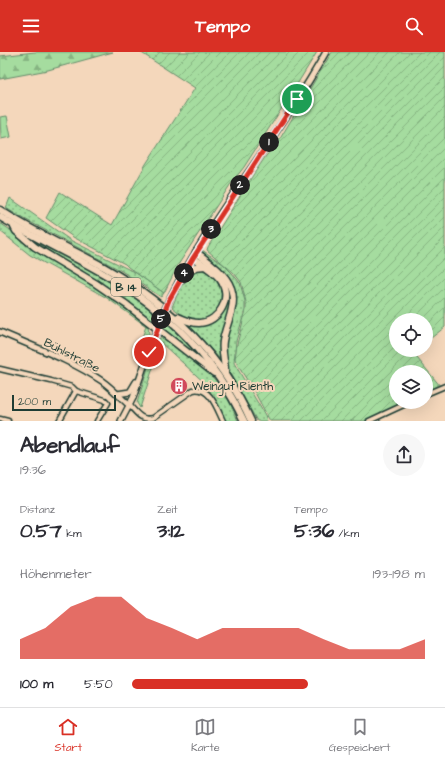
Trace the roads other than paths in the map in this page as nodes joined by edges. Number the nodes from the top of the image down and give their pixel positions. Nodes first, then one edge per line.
1 (326, 52) edge
2 (0, 210) edge
3 (0, 217) edge
4 (12, 224) junction
5 (195, 255) junction
6 (205, 266) junction
7 (179, 282) junction
8 (173, 315) junction
9 (158, 326) junction
10 (0, 332) edge
11 (145, 363) junction
12 (0, 369) edge
13 (222, 375) junction
14 (445, 386) edge
15 (76, 391) junction
16 (433, 391) edge
17 (117, 394) junction
18 (130, 406) junction
19 (395, 409) edge
20 (0, 419) edge
21 (143, 419) edge
22 (8, 421) edge
23 (59, 421) edge
24 (97, 421) edge
25 (121, 421) edge
26 (222, 421) edge
27 (244, 421) edge
28 (251, 421) edge
29 (369, 421) edge

1 - 5 main road
2 - 8 highway, B 14
3 - 4 highway, B 14
4 - 9 highway
4 - 13 highway, B 14
5 - 6 highway, B 14
5 - 7 main road
5 - 13 highway
6 - 7 highway
6 - 8 highway, B 14
7 - 9 main road, bridge
8 - 13 highway, B 14
9 - 11 main road
9 - 13 highway
10 - 17 main road, Bühlstraße
11 - 17 main road
11 - 18 main road
12 - 15 street
13 - 27 highway, B 14
13 - 28 highway, B 14
14 - 16 street
15 - 23 street
15 - 24 street
17 - 18 main road, Bühlstraße
18 - 21 street
18 - 25 main road
19 - 29 street
20 - 22 street
21 - 26 street

